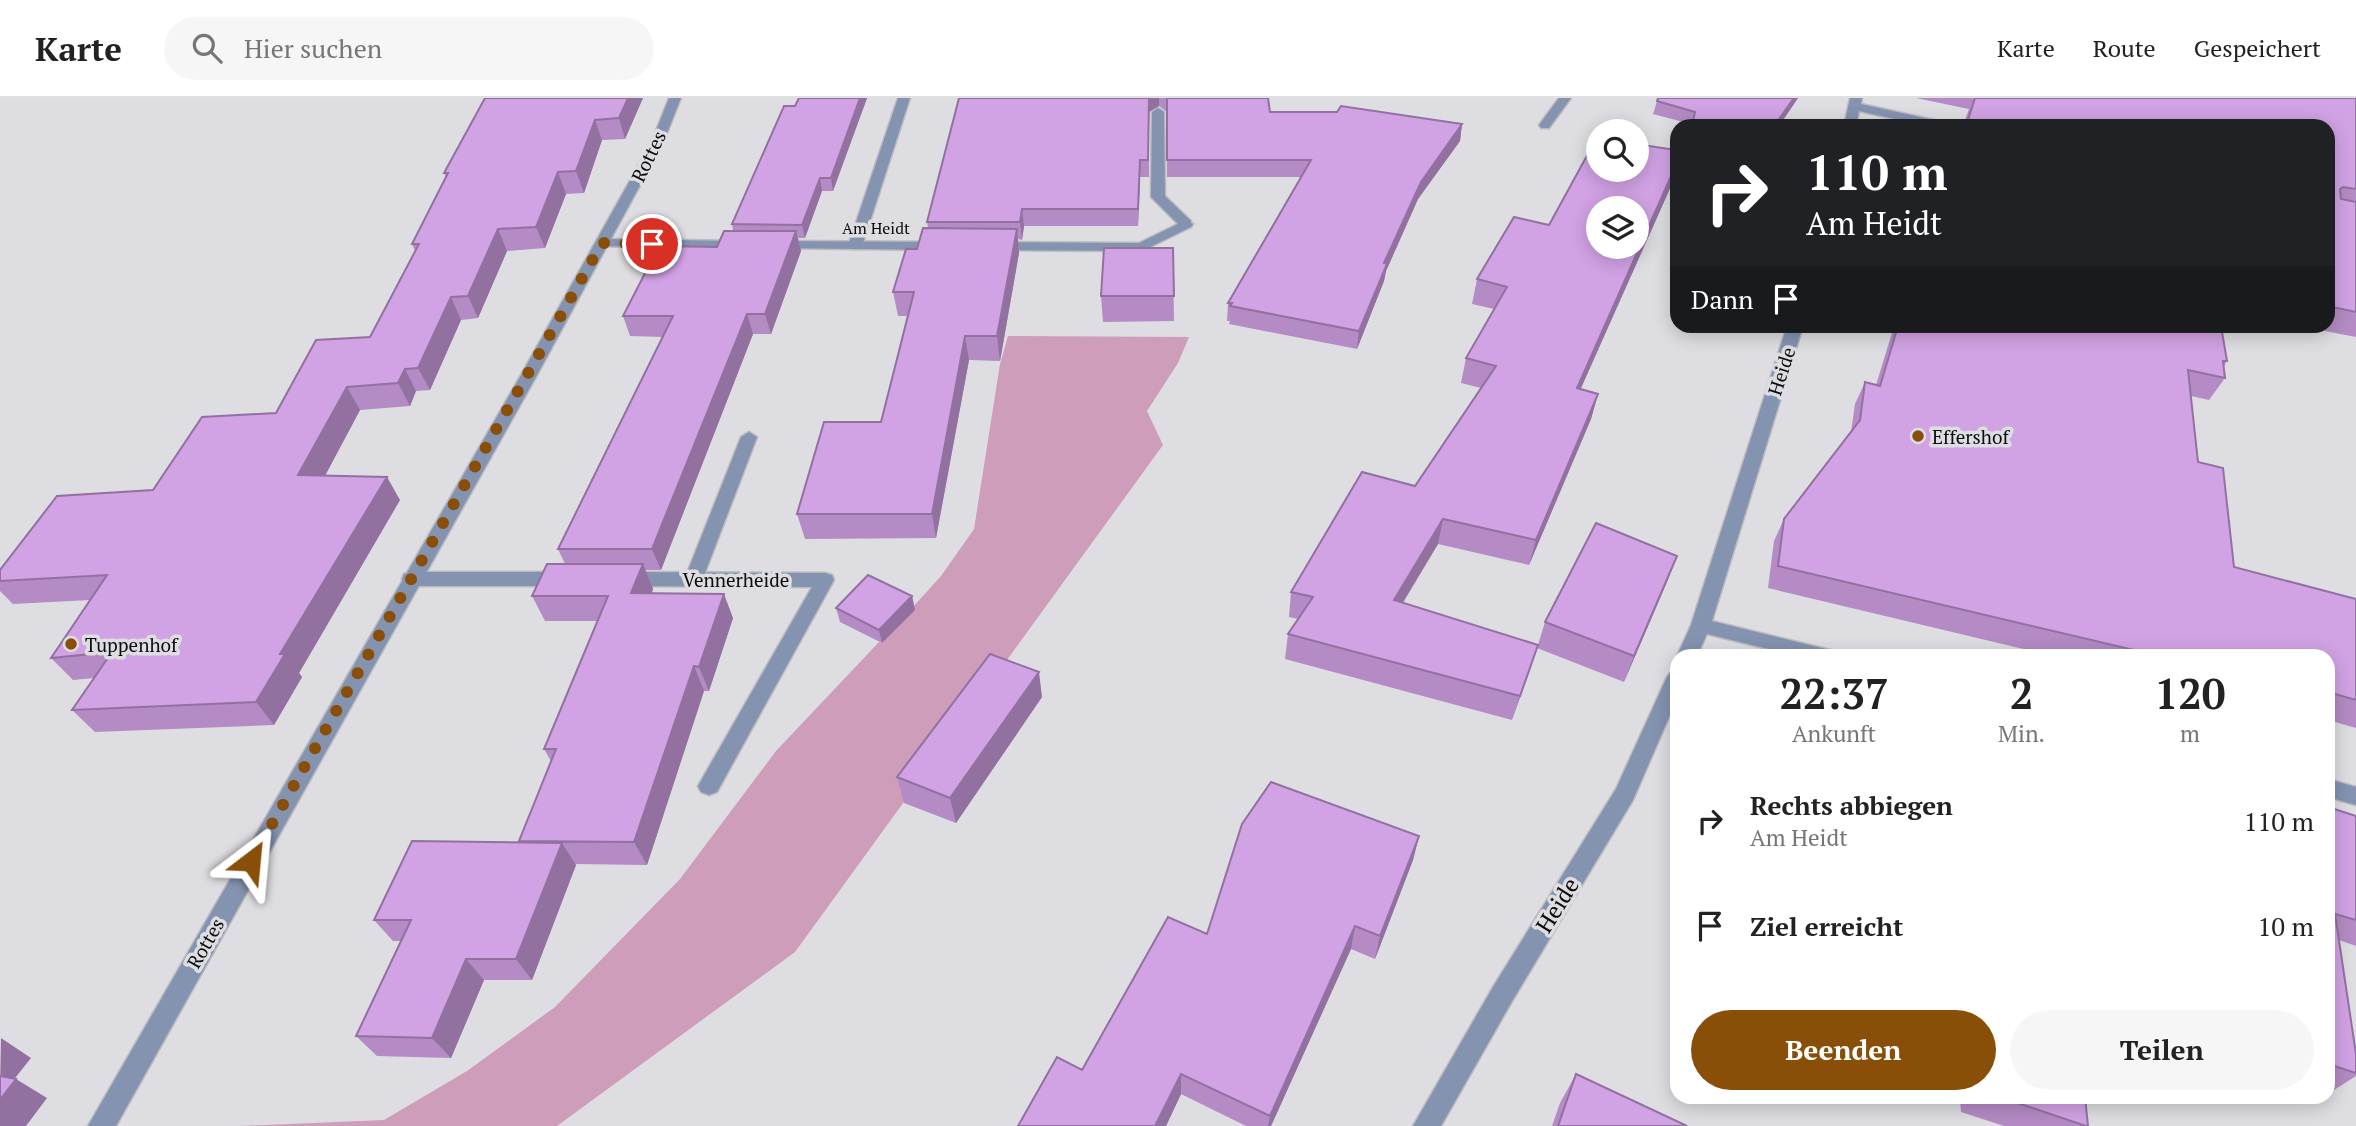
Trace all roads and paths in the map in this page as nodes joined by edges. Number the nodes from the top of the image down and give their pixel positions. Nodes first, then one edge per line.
1 (675, 98) edge
2 (904, 98) edge
3 (1565, 98) edge
4 (1855, 102) edge
5 (1158, 112) dead end
6 (1917, 119) edge
7 (1545, 125) dead end
8 (602, 243) junction
9 (855, 246) junction
10 (1794, 333) edge
11 (749, 437) dead end
12 (694, 578) junction
13 (411, 579) junction
14 (1701, 625) junction
15 (1690, 649) edge
16 (1798, 649) edge
17 (1670, 693) edge
18 (709, 786) dead end
19 (2335, 790) edge
20 (2356, 796) edge
21 (101, 1126) edge
22 (1426, 1126) edge

1 - 8 street, Rottes
2 - 9 street
3 - 7 street
4 - 6 street
5 - 9 street, Am Heidt
8 - 9 street, Am Heidt
8 - 13 street, Rottes
10 - 14 street, Heide
11 - 12 street
12 - 13 street, Vennerheide
12 - 18 street, Vennerheide
13 - 21 street, Rottes
14 - 15 street, Heide
14 - 16 street
17 - 22 street, Heide
19 - 20 street

